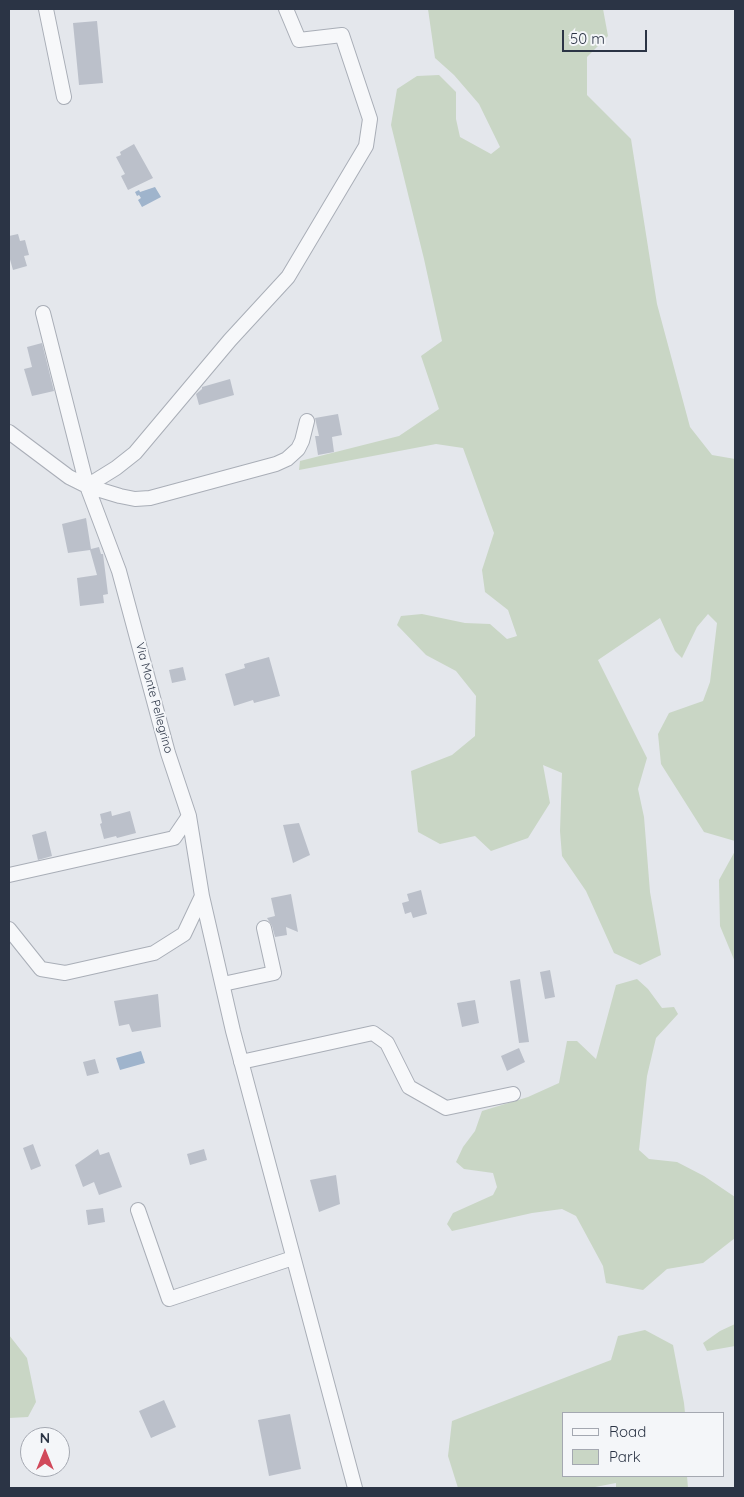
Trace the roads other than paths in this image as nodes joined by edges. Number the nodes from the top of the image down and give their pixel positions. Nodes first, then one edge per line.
1 (46, 9) edge
2 (286, 9) edge
3 (64, 97) dead end
4 (44, 313) dead end
5 (307, 421) dead end
6 (9, 432) edge
7 (87, 486) junction
8 (189, 816) junction
9 (9, 875) edge
10 (202, 896) junction
11 (264, 928) dead end
12 (9, 929) edge
13 (223, 984) junction
14 (241, 1062) junction
15 (513, 1094) dead end
16 (138, 1210) dead end
17 (294, 1258) junction
18 (354, 1488) edge

1 - 3 street
2 - 7 street
4 - 7 street, Via Monte Pellegrino
5 - 7 street
6 - 7 street
7 - 8 street, Via Monte Pellegrino
8 - 9 street
8 - 10 street, Via Monte Pellegrino
10 - 12 street
10 - 13 street, Via Monte Pellegrino
11 - 13 street
13 - 14 street, Via Monte Pellegrino
14 - 15 street
14 - 17 street, Via Monte Pellegrino
16 - 17 street
17 - 18 street, Via Monte Pellegrino

